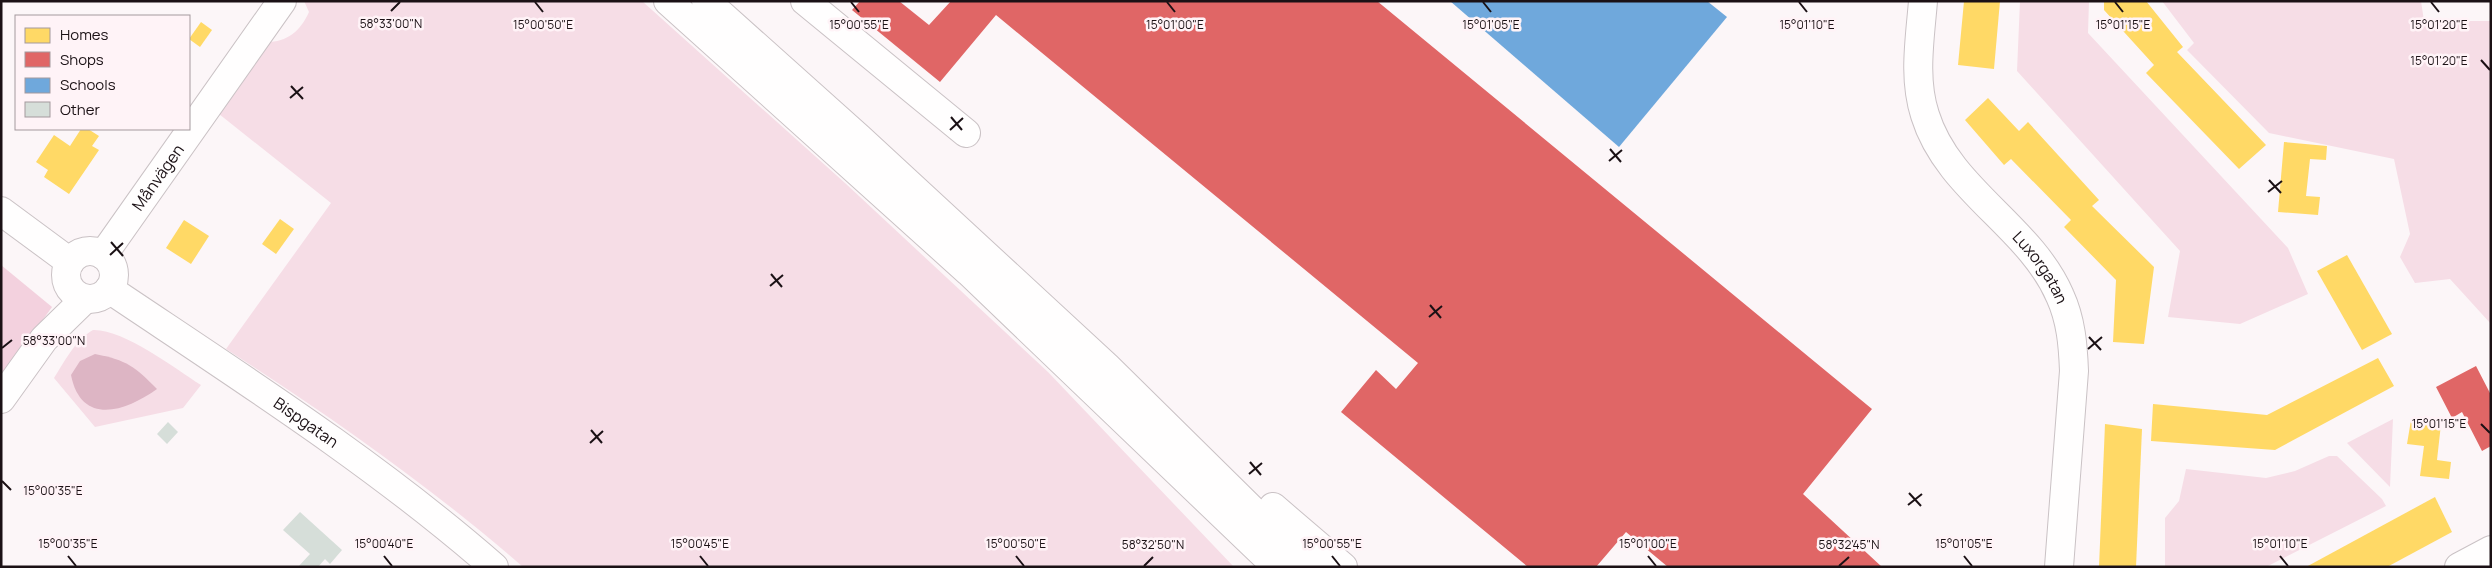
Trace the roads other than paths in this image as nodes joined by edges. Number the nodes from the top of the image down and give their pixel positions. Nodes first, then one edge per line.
1 (282, 1) edge
2 (668, 1) edge
3 (706, 1) edge
4 (805, 1) edge
5 (1923, 1) edge
6 (966, 133) dead end
7 (1, 211) edge
8 (83, 283) junction
9 (1106, 366) junction
10 (1, 400) edge
11 (1223, 514) junction
12 (2491, 550) edge
13 (494, 567) edge
14 (1262, 567) edge
15 (1277, 567) edge
16 (1310, 567) edge
17 (1343, 567) edge
18 (2059, 567) edge
19 (2459, 567) edge

1 - 8 main road, Månvägen
2 - 11 main road
3 - 9 main road
4 - 6 main road
5 - 18 main road, Luxorgatan
7 - 8 main road, Bispgatan
8 - 10 main road
8 - 13 main road, Bispgatan
9 - 16 main road
9 - 17 main road
11 - 14 main road
11 - 15 main road
12 - 19 main road

